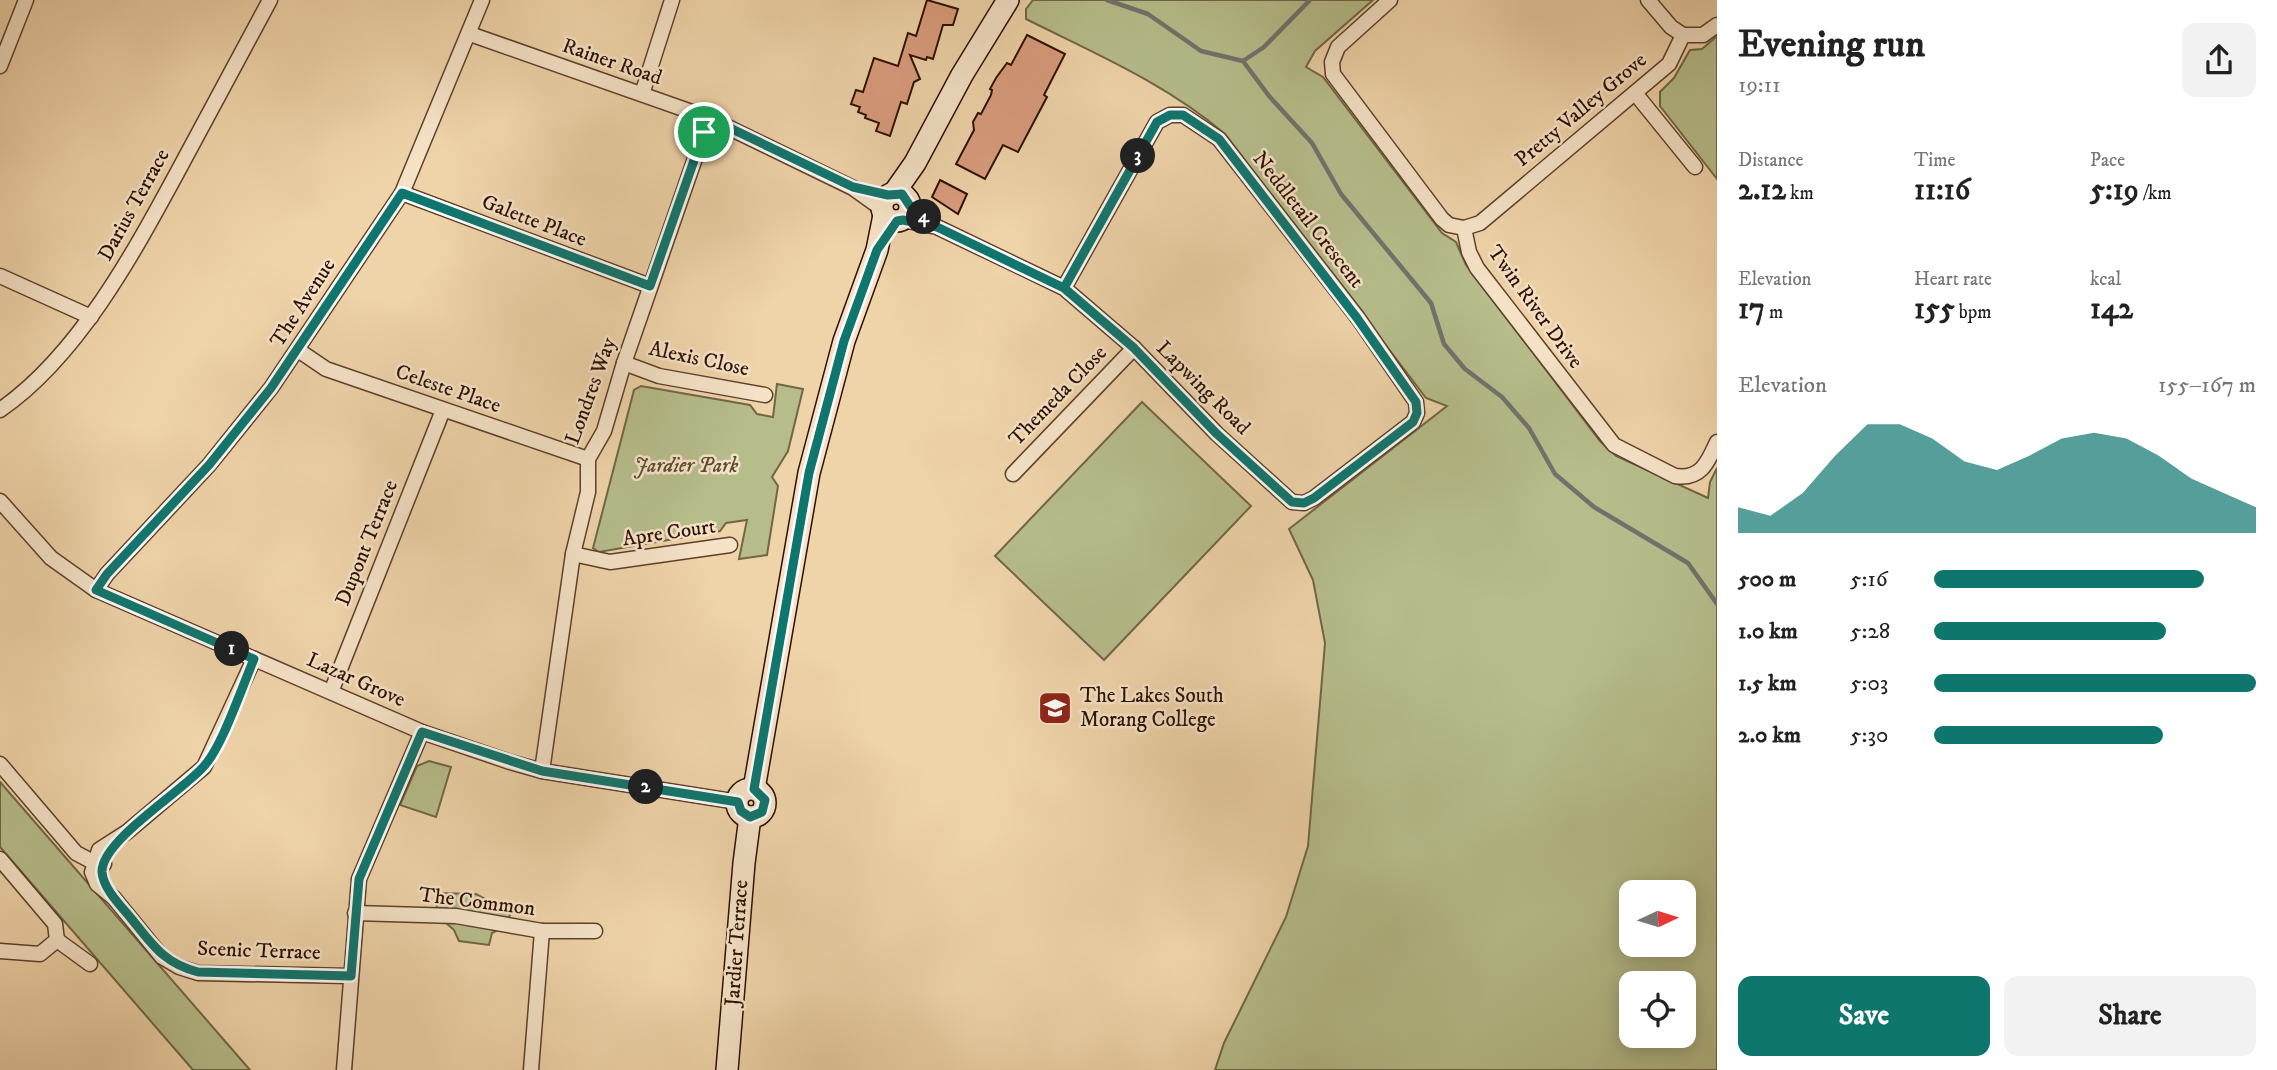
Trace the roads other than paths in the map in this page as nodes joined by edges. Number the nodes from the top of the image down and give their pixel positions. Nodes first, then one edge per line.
1 (26, 0) edge
2 (270, 0) edge
3 (482, 0) edge
4 (672, 0) edge
5 (1008, 0) edge
6 (1390, 0) edge
7 (1648, 0) edge
8 (1717, 25) edge
9 (470, 34) junction
10 (1683, 36) junction
11 (0, 66) edge
12 (1635, 93) junction
13 (642, 94) junction
14 (709, 118) junction
15 (1695, 167) dead end
16 (402, 193) junction
17 (895, 207) junction
18 (1464, 228) junction
19 (0, 276) edge
20 (650, 286) junction
21 (1064, 288) junction
22 (91, 317) junction
23 (1134, 348) junction
24 (298, 350) junction
25 (624, 363) junction
26 (765, 395) dead end
27 (1, 409) edge
28 (443, 410) junction
29 (1717, 442) edge
30 (589, 459) junction
31 (1013, 474) dead end
32 (0, 501) edge
33 (1292, 502) joint
34 (730, 545) dead end
35 (573, 554) junction
36 (96, 590) junction
37 (254, 659) junction
38 (331, 692) junction
39 (422, 732) junction
40 (0, 764) edge
41 (542, 771) junction
42 (747, 802) junction
43 (0, 859) edge
44 (99, 863) junction
45 (355, 913) junction
46 (542, 931) junction
47 (595, 931) dead end
48 (52, 946) junction
49 (0, 951) edge
50 (90, 964) dead end
51 (351, 976) junction
52 (344, 1070) edge
53 (531, 1070) edge
54 (727, 1070) edge

1 - 11 street
2 - 22 street, Darius Terrace
3 - 9 street, The Avenue
4 - 13 street
5 - 17 street, Jardier Terrace
6 - 18 street
7 - 10 street
8 - 10 street
9 - 13 street, Rainer Road
9 - 16 street, The Avenue
10 - 12 street, Pretty Valley Grove
12 - 15 street
12 - 18 street, Pretty Valley Grove
13 - 14 street, Rainer Road
14 - 17 street, Rainer Road
14 - 20 street, Londres Way
16 - 20 street, Galette Place
16 - 24 street, The Avenue
17 - 21 street, Lapwing Road
17 - 42 street, Jardier Terrace
18 - 29 street, Twin River Drive
19 - 22 street
20 - 25 street, Londres Way
21 - 23 street, Lapwing Road
21 - 33 street, Neddletail Crescent
22 - 27 street, Darius Terrace
23 - 31 street, Themeda Close
23 - 33 street, Lapwing Road
24 - 28 street, Celeste Place
24 - 36 street, The Avenue
25 - 26 street, Alexis Close
25 - 30 street, Londres Way
28 - 30 street, Celeste Place
28 - 38 street, Dupont Terrace
30 - 35 street, Londres Way
32 - 36 street, Lazar Grove
34 - 35 street, Apre Court
35 - 41 street, Londres Way
36 - 37 street, Lazar Grove
37 - 38 street, Lazar Grove
37 - 44 street
38 - 39 street, Lazar Grove
39 - 41 street, Lazar Grove
39 - 45 street
40 - 44 street
41 - 42 street, Lazar Grove
42 - 54 street, Jardier Terrace
43 - 48 street
44 - 51 street, Scenic Terrace
45 - 46 street, The Common
45 - 51 street
46 - 47 street, The Common
46 - 53 street
48 - 49 street
48 - 50 street
51 - 52 street

